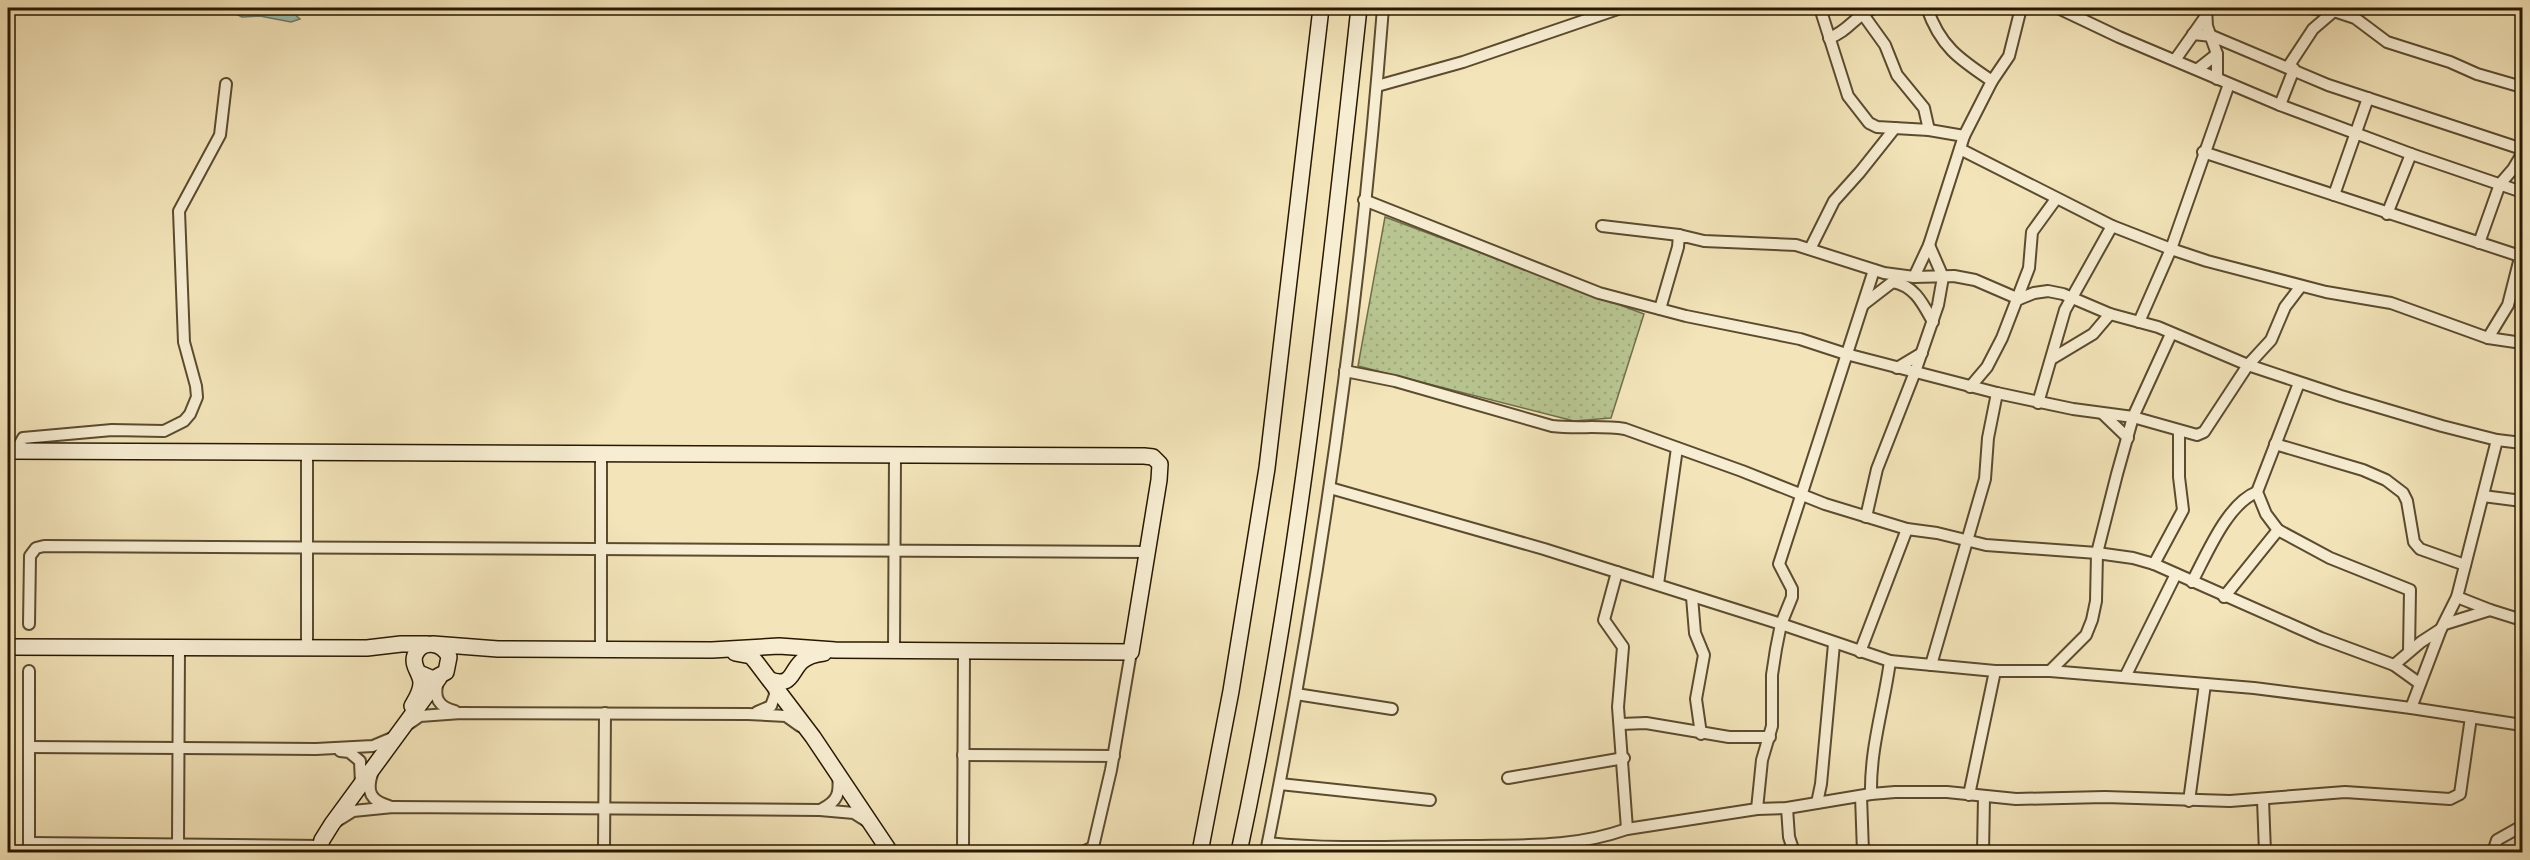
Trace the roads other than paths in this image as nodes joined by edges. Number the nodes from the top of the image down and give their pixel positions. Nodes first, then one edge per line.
1 (1321, 8) edge
2 (1359, 8) edge
3 (1383, 8) edge
4 (1620, 8) edge
5 (1820, 8) edge
6 (1874, 8) edge
7 (1927, 8) edge
8 (2020, 8) edge
9 (2058, 8) edge
10 (2310, 8) edge
11 (2351, 8) edge
12 (2334, 11) junction
13 (2206, 12) edge
14 (1862, 13) junction
15 (2193, 34) junction
16 (2212, 36) junction
17 (1829, 38) junction
18 (2217, 54) junction
19 (2175, 60) junction
20 (2291, 68) junction
21 (2198, 69) junction
22 (2217, 79) junction
23 (1992, 81) junction
24 (226, 84) dead end
25 (2229, 84) junction
26 (1377, 86) junction
27 (2521, 89) edge
28 (2368, 98) junction
29 (2280, 105) junction
30 (1895, 128) junction
31 (1929, 130) junction
32 (2356, 133) junction
33 (1964, 136) junction
34 (1960, 149) junction
35 (2523, 149) edge
36 (2204, 152) junction
37 (2411, 154) junction
38 (2523, 154) edge
39 (2500, 184) junction
40 (2523, 192) edge
41 (2334, 195) junction
42 (1364, 200) junction
43 (2056, 200) junction
44 (2388, 214) junction
45 (1602, 226) dead end
46 (2112, 226) junction
47 (1679, 235) junction
48 (2479, 243) junction
49 (1929, 245) junction
50 (1810, 249) junction
51 (2171, 249) junction
52 (2522, 253) edge
53 (1874, 270) junction
54 (1914, 277) junction
55 (1943, 277) junction
56 (1897, 279) junction
57 (2301, 286) junction
58 (2073, 297) junction
59 (2019, 299) junction
60 (1864, 305) junction
61 (1660, 309) junction
62 (2110, 314) junction
63 (1933, 322) junction
64 (2139, 322) junction
65 (2171, 334) junction
66 (2488, 339) junction
67 (2523, 343) edge
68 (1922, 353) junction
69 (1846, 354) junction
70 (2053, 358) junction
71 (2248, 365) junction
72 (1897, 368) junction
73 (1345, 370) junction
74 (1915, 372) junction
75 (2299, 382) junction
76 (1970, 387) junction
77 (1997, 393) junction
78 (2038, 403) junction
79 (2103, 414) junction
80 (2133, 417) junction
81 (2180, 431) junction
82 (2128, 438) junction
83 (2496, 440) junction
84 (2523, 443) edge
85 (2275, 444) junction
86 (1677, 448) junction
87 (12, 451) edge
88 (307, 451) junction
89 (601, 452) junction
90 (895, 454) junction
91 (1330, 488) junction
92 (2257, 492) junction
93 (1800, 494) junction
94 (2483, 496) junction
95 (2523, 501) edge
96 (1866, 517) junction
97 (1907, 529) junction
98 (2278, 530) junction
99 (1968, 542) junction
100 (307, 547) junction
101 (601, 548) junction
102 (894, 550) junction
103 (1148, 552) junction
104 (2097, 553) junction
105 (2154, 564) junction
106 (2465, 566) junction
107 (1617, 572) junction
108 (2176, 574) junction
109 (2192, 582) junction
110 (1658, 585) junction
111 (1692, 597) junction
112 (2224, 597) junction
113 (2457, 597) junction
114 (2490, 610) junction
115 (2523, 620) edge
116 (29, 624) dead end
117 (1781, 624) junction
118 (2443, 626) junction
119 (430, 644) junction
120 (1834, 644) junction
121 (8, 647) edge
122 (179, 647) junction
123 (779, 647) junction
124 (307, 648) junction
125 (367, 648) junction
126 (498, 649) junction
127 (601, 650) junction
128 (712, 650) junction
129 (835, 650) junction
130 (894, 651) junction
131 (2409, 651) junction
132 (964, 652) junction
133 (1131, 652) junction
134 (1860, 652) junction
135 (1890, 661) junction
136 (1930, 665) junction
137 (2394, 665) junction
138 (417, 670) junction
139 (29, 671) dead end
140 (1995, 671) junction
141 (2050, 671) junction
142 (793, 672) junction
143 (444, 673) junction
144 (766, 674) junction
145 (2125, 677) junction
146 (2419, 683) junction
147 (2205, 684) junction
148 (1296, 694) junction
149 (2411, 708) junction
150 (1392, 710) dead end
151 (461, 713) junction
152 (605, 713) junction
153 (748, 714) junction
154 (2471, 717) junction
155 (1621, 724) junction
156 (2523, 726) edge
157 (1701, 734) junction
158 (395, 735) junction
159 (813, 737) junction
160 (1770, 737) junction
161 (29, 747) junction
162 (178, 748) junction
163 (316, 749) junction
164 (963, 755) junction
165 (1114, 756) junction
166 (1624, 758) junction
167 (375, 764) junction
168 (837, 772) junction
169 (1508, 778) dead end
170 (361, 784) junction
171 (1280, 784) junction
172 (1866, 795) junction
173 (1969, 795) junction
174 (1984, 797) junction
175 (1431, 800) dead end
176 (2263, 800) junction
177 (2189, 801) junction
178 (1817, 803) junction
179 (393, 807) junction
180 (604, 808) junction
181 (1787, 808) junction
182 (1757, 809) junction
183 (820, 810) junction
184 (332, 824) junction
185 (2523, 826) edge
186 (875, 828) junction
187 (1627, 829) junction
188 (178, 844) junction
189 (29, 848) edge
190 (1267, 848) edge
191 (319, 849) edge
192 (1554, 849) edge
193 (1435, 850) edge
194 (963, 851) junction
195 (604, 852) edge
196 (890, 852) edge
197 (1200, 852) edge
198 (1239, 852) edge
199 (1794, 852) edge
200 (1863, 852) edge
201 (1983, 852) edge
202 (2265, 852) edge
203 (2493, 852) edge

1 - 197 street
2 - 198 street
3 - 26 street
4 - 26 street
5 - 17 street
6 - 14 street
7 - 23 street
8 - 23 street
9 - 19 street
10 - 12 street
11 - 12 street
12 - 20 street
12 - 27 street
13 - 15 street
13 - 16 street
14 - 17 street
14 - 31 street
15 - 16 street
15 - 19 street
16 - 18 street
16 - 20 street
17 - 30 street
18 - 21 street
18 - 22 street
19 - 21 street
20 - 28 street
20 - 29 street
21 - 22 street
22 - 25 street
23 - 33 street
24 - 87 street
25 - 29 street
25 - 36 street
26 - 42 street
28 - 32 street
28 - 35 street
29 - 32 street
30 - 31 street
30 - 50 street
31 - 33 street
32 - 37 street
32 - 41 street
33 - 34 street
34 - 43 street
34 - 49 street
36 - 41 street
36 - 51 street
37 - 39 street
37 - 44 street
38 - 39 street
39 - 40 street
39 - 48 street
41 - 44 street
42 - 61 street
42 - 73 street
43 - 46 street
43 - 59 street
44 - 48 street
45 - 47 street
46 - 51 street
46 - 58 street
47 - 50 street
47 - 61 street
48 - 52 street
49 - 54 street
49 - 55 street
50 - 53 street
51 - 57 street
51 - 64 street
52 - 66 street
53 - 56 street
53 - 60 street
54 - 55 street
54 - 56 street
55 - 59 street
55 - 63 street
56 - 60 street
56 - 63 street
57 - 66 street
57 - 71 street
58 - 59 street
58 - 62 street
58 - 70 street
59 - 76 street
60 - 69 street
61 - 69 street
62 - 64 street
62 - 70 street
63 - 68 street
64 - 65 street
65 - 71 street
65 - 80 street
66 - 67 street
68 - 72 street
68 - 74 street
69 - 72 street
69 - 93 street
70 - 78 street
71 - 75 street
71 - 81 street
72 - 74 street
73 - 86 street
73 - 91 street
74 - 76 street
74 - 96 street
75 - 83 street
75 - 85 street
76 - 77 street
77 - 78 street
77 - 99 street
78 - 79 street
79 - 80 street
79 - 82 street
80 - 81 street
80 - 82 street
81 - 105 street
82 - 104 street
83 - 84 street
83 - 94 street
85 - 92 street
85 - 106 street
86 - 93 street
86 - 110 street
87 - 88 street
88 - 89 street
88 - 100 street
89 - 90 street
89 - 101 street
90 - 102 street
90 - 103 street
91 - 107 street
91 - 148 street
92 - 98 street
92 - 109 street
93 - 96 street
93 - 117 street
94 - 95 street
94 - 106 street
96 - 97 street
97 - 99 street
97 - 134 street
98 - 112 street
98 - 131 street
99 - 104 street
99 - 136 street
100 - 101 street
100 - 116 street
100 - 124 street
101 - 102 street
101 - 127 street
102 - 103 street
102 - 130 street
103 - 133 street
104 - 105 street
104 - 141 street
105 - 108 street
106 - 113 street
107 - 110 street
107 - 155 street
108 - 109 street
108 - 145 street
109 - 112 street
110 - 111 street
111 - 117 street
111 - 157 street
112 - 137 street
113 - 114 street
113 - 118 street
114 - 115 street
114 - 118 street
117 - 120 street
117 - 160 street
118 - 131 street
118 - 146 street
119 - 125 street
119 - 126 street
119 - 138 street
119 - 143 street
120 - 134 street
120 - 178 street
121 - 122 street
122 - 124 street
122 - 162 street
123 - 128 street
123 - 129 street
123 - 142 street
123 - 144 street
124 - 125 street
125 - 138 street
126 - 127 street
126 - 143 street
127 - 128 street
128 - 144 street
129 - 130 street
129 - 142 street
130 - 132 street
131 - 137 street
132 - 133 street
132 - 164 street
133 - 165 street
134 - 135 street
135 - 136 street
135 - 172 street
136 - 140 street
137 - 146 street
138 - 143 street
138 - 158 street
139 - 161 street
140 - 141 street
140 - 173 street
141 - 145 street
142 - 144 street
142 - 159 street
143 - 151 street
143 - 158 street
144 - 153 street
144 - 159 street
145 - 147 street
146 - 149 street
147 - 149 street
147 - 177 street
148 - 150 street
148 - 171 street
149 - 154 street
151 - 152 street
151 - 158 street
152 - 153 street
152 - 180 street
153 - 159 street
154 - 156 street
154 - 176 street
155 - 157 street
155 - 166 street
157 - 160 street
158 - 163 street
158 - 167 street
159 - 168 street
160 - 182 street
161 - 162 street
161 - 189 street
162 - 163 street
162 - 188 street
163 - 170 street
164 - 165 street
164 - 194 street
165 - 194 street
166 - 169 street
166 - 187 street
167 - 170 street
167 - 179 street
168 - 183 street
168 - 186 street
170 - 184 street
171 - 175 street
171 - 190 street
172 - 173 street
172 - 178 street
172 - 200 street
173 - 174 street
174 - 177 street
174 - 201 street
176 - 177 street
176 - 202 street
178 - 181 street
179 - 180 street
179 - 184 street
180 - 183 street
180 - 195 street
181 - 182 street
181 - 199 street
182 - 187 street
183 - 186 street
184 - 191 street
185 - 203 street
186 - 196 street
187 - 192 street
188 - 189 street
188 - 191 street
190 - 193 street
192 - 193 street
194 - 196 street

